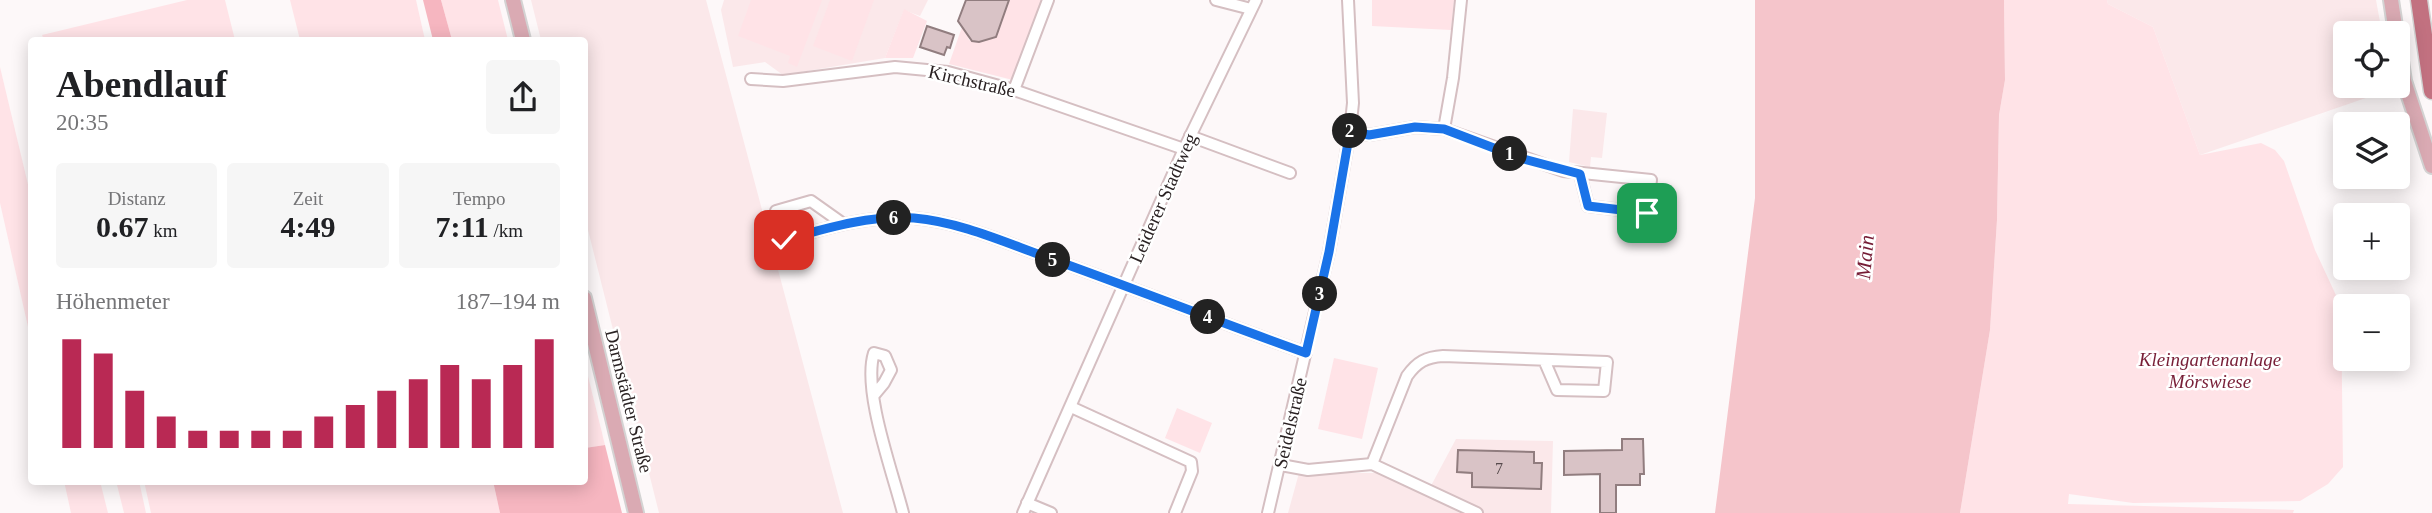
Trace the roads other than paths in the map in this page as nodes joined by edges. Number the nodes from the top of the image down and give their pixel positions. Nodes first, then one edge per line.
1 (513, 0) edge
2 (1048, 0) edge
3 (1216, 0) edge
4 (1348, 0) edge
5 (1461, 0) edge
6 (2391, 0) edge
7 (2419, 0) edge
8 (1253, 5) edge
9 (2394, 21) edge
10 (522, 37) edge
11 (751, 79) dead end
12 (1014, 90) junction
13 (2432, 92) edge
14 (2410, 98) edge
15 (1444, 129) junction
16 (1350, 131) junction
17 (1190, 136) junction
18 (1184, 149) junction
19 (2432, 166) edge
20 (1290, 173) dead end
21 (1580, 174) junction
22 (842, 223) junction
23 (1125, 285) junction
24 (588, 315) edge
25 (1306, 353) junction
26 (1544, 359) junction
27 (874, 395) dead end
28 (1071, 407) junction
29 (1373, 464) junction
30 (1281, 465) junction
31 (1025, 508) edge
32 (636, 513) edge
33 (903, 513) edge
34 (1051, 513) edge
35 (1175, 513) edge
36 (1269, 513) edge
37 (1477, 513) edge

1 - 10 main road
2 - 12 street
3 - 8 street
4 - 16 street, Seidelstraße
5 - 15 street
6 - 9 main road
7 - 13 highway
8 - 17 street, Leiderer Stadtweg
11 - 12 street, Kirchstraße
12 - 18 street, Kirchstraße
14 - 19 main road
15 - 16 street
15 - 21 street
16 - 25 street, Seidelstraße
17 - 18 street, Leiderer Stadtweg
17 - 20 street
18 - 23 street, Leiderer Stadtweg
21 - 21 street
22 - 22 street
22 - 23 street
23 - 25 street
23 - 28 street, Leiderer Stadtweg
24 - 32 main road, Darmstädter Straße
25 - 30 street, Seidelstraße
26 - 26 street
26 - 29 street
27 - 33 street
28 - 31 street, Leiderer Stadtweg
28 - 35 street
29 - 30 street
29 - 37 street
30 - 36 street, Seidelstraße
31 - 34 street

